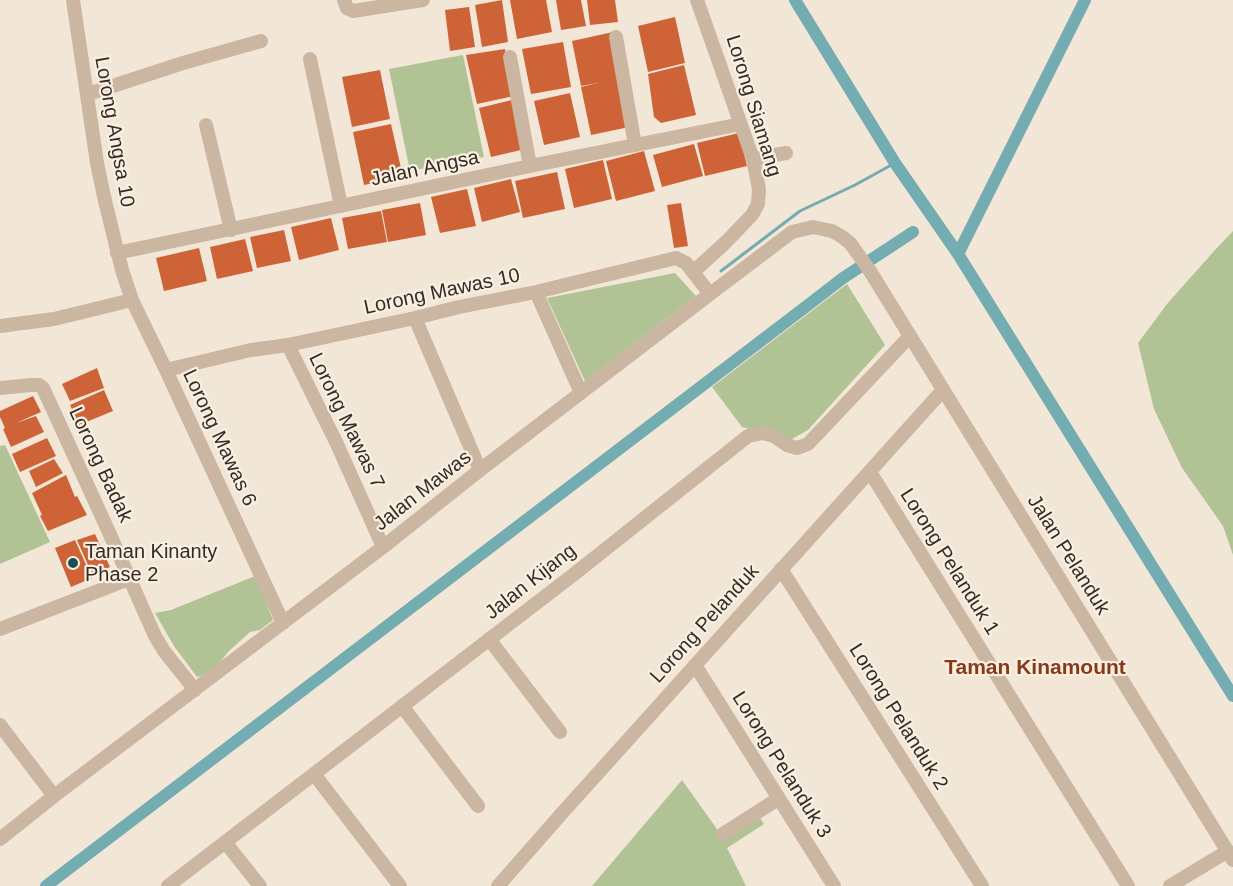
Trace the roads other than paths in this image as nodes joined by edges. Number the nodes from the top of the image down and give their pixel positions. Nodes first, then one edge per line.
1 (73, 0) edge
2 (423, 0) edge
3 (697, 0) edge
4 (344, 2) edge
5 (616, 37) dead end
6 (261, 41) dead end
7 (510, 57) dead end
8 (310, 59) dead end
9 (88, 94) junction
10 (741, 124) junction
11 (206, 125) dead end
12 (635, 145) junction
13 (786, 153) dead end
14 (753, 159) junction
15 (530, 166) junction
16 (341, 206) junction
17 (231, 230) junction
18 (117, 253) junction
19 (122, 270) joint
20 (693, 272) junction
21 (870, 272) joint
22 (536, 292) junction
23 (710, 294) junction
24 (132, 300) junction
25 (415, 318) junction
26 (0, 326) edge
27 (910, 336) junction
28 (288, 345) junction
29 (166, 370) junction
30 (0, 388) edge
31 (943, 390) junction
32 (581, 393) junction
33 (480, 470) junction
34 (870, 472) junction
35 (383, 547) junction
36 (782, 569) junction
37 (129, 579) junction
38 (283, 623) junction
39 (0, 629) edge
40 (489, 639) junction
41 (695, 665) junction
42 (195, 690) junction
43 (402, 706) junction
44 (0, 725) edge
45 (560, 732) dead end
46 (314, 774) junction
47 (54, 796) junction
48 (778, 799) junction
49 (478, 806) dead end
50 (723, 834) dead end
51 (0, 839) edge
52 (225, 842) junction
53 (1230, 855) edge
54 (168, 886) edge
55 (260, 886) edge
56 (400, 886) edge
57 (498, 886) edge
58 (834, 886) edge
59 (982, 886) edge
60 (1128, 886) edge
61 (1170, 886) edge

1 - 9 street, Lorong Angsa 10
2 - 4 street
3 - 10 street, Lorong Siamang
5 - 12 street
6 - 9 street
7 - 15 street
8 - 16 street
9 - 18 street, Lorong Angsa 10
10 - 12 street, Jalan Angsa
10 - 14 street, Lorong Siamang
11 - 17 street
12 - 15 street, Jalan Angsa
13 - 14 street
14 - 20 street, Lorong Siamang
15 - 16 street, Jalan Angsa
16 - 17 street, Jalan Angsa
17 - 18 street, Jalan Angsa
18 - 19 street, Lorong Angsa 10
19 - 24 street, Lorong Mawas 6
20 - 22 street, Lorong Mawas 10
20 - 23 street, Lorong Mawas 10
21 - 23 street, Jalan Mawas
21 - 27 street, Jalan Pelanduk
22 - 25 street, Lorong Mawas 10
22 - 32 street
23 - 32 street, Jalan Mawas
24 - 26 street
24 - 29 street, Lorong Mawas 6
25 - 28 street, Lorong Mawas 10
25 - 33 street
27 - 31 street, Jalan Pelanduk
27 - 40 street, Jalan Kijang
28 - 29 street, Lorong Mawas 10
28 - 35 street, Lorong Mawas 7
29 - 38 street, Lorong Mawas 6
30 - 37 street, Lorong Badak
31 - 34 street, Lorong Pelanduk
31 - 53 street, Jalan Pelanduk
32 - 33 street, Jalan Mawas
33 - 35 street, Jalan Mawas
34 - 36 street, Lorong Pelanduk
34 - 60 street, Lorong Pelanduk 1
35 - 38 street, Jalan Mawas
36 - 41 street, Lorong Pelanduk
36 - 59 street, Lorong Pelanduk 2
37 - 39 street
37 - 42 street, Lorong Badak
38 - 42 street, Jalan Mawas
40 - 43 street, Jalan Kijang
40 - 45 street
41 - 48 street, Lorong Pelanduk 3
41 - 57 street, Lorong Pelanduk
42 - 47 street, Jalan Mawas
43 - 46 street, Jalan Kijang
43 - 49 street
44 - 47 street
46 - 52 street, Jalan Kijang
46 - 56 street
47 - 51 street, Jalan Mawas
48 - 50 street
48 - 58 street, Lorong Pelanduk 3
52 - 54 street, Jalan Kijang
52 - 55 street
53 - 61 street

